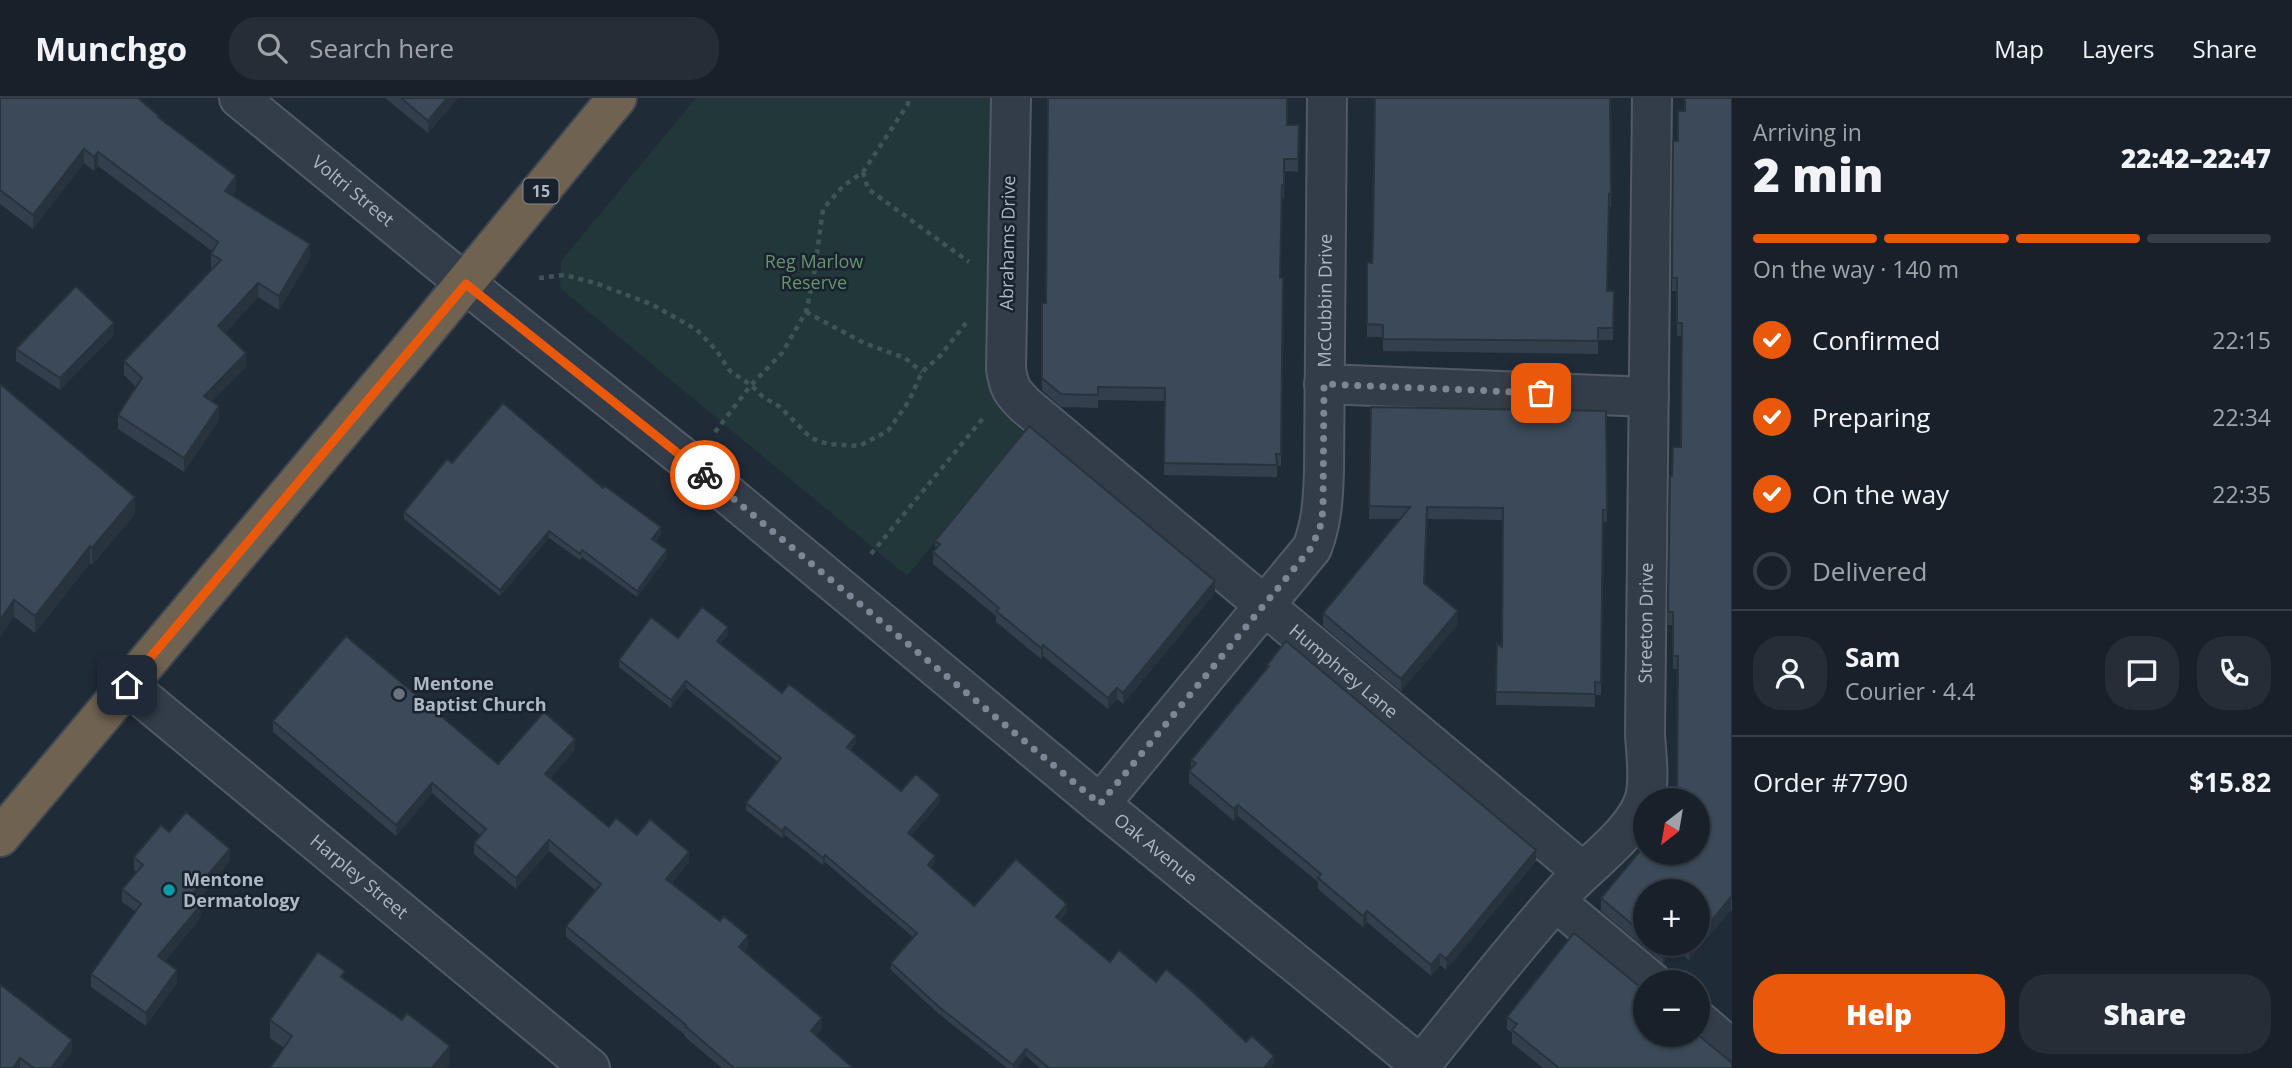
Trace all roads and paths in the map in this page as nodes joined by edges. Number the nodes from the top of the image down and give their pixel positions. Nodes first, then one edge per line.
1 (239, 98) edge
2 (617, 98) edge
3 (909, 98) edge
4 (1011, 98) edge
5 (1327, 98) edge
6 (1652, 98) edge
7 (863, 172) junction
8 (975, 266) dead end
9 (539, 278) dead end
10 (466, 284) junction
11 (806, 312) junction
12 (967, 313) dead end
13 (922, 372) junction
14 (1324, 384) junction
15 (751, 385) junction
16 (1009, 387) junction
17 (1650, 397) junction
18 (690, 463) junction
19 (871, 554) dead end
20 (1264, 607) junction
21 (127, 685) junction
22 (1100, 804) junction
23 (0, 837) edge
24 (1583, 872) junction
25 (1556, 902) junction
26 (1638, 970) edge
27 (1710, 1030) edge
28 (1732, 1049) edge
29 (1423, 1067) edge
30 (590, 1068) edge

1 - 10 street, Voltri Street
2 - 10 highway, 15
3 - 7 path
4 - 16 street, Abrahams Drive
5 - 14 street, McCubbin Drive
6 - 17 street, Streeton Drive
7 - 8 path
7 - 11 path
9 - 15 path
10 - 18 street, Oak Avenue
10 - 21 highway, 15
11 - 13 path
11 - 15 path
12 - 13 path
13 - 15 path
14 - 17 street
14 - 20 street, McCubbin Drive
15 - 18 path
16 - 19 path
16 - 20 street, Humphrey Lane
17 - 24 street, Streeton Drive
18 - 22 street, Oak Avenue
20 - 22 street, McCubbin Drive
20 - 24 street, Humphrey Lane
21 - 23 highway, 15
21 - 30 street, Harpley Street
22 - 29 street, Oak Avenue
24 - 25 street, Streeton Drive
25 - 26 street
25 - 29 street, Streeton Drive
27 - 28 street

